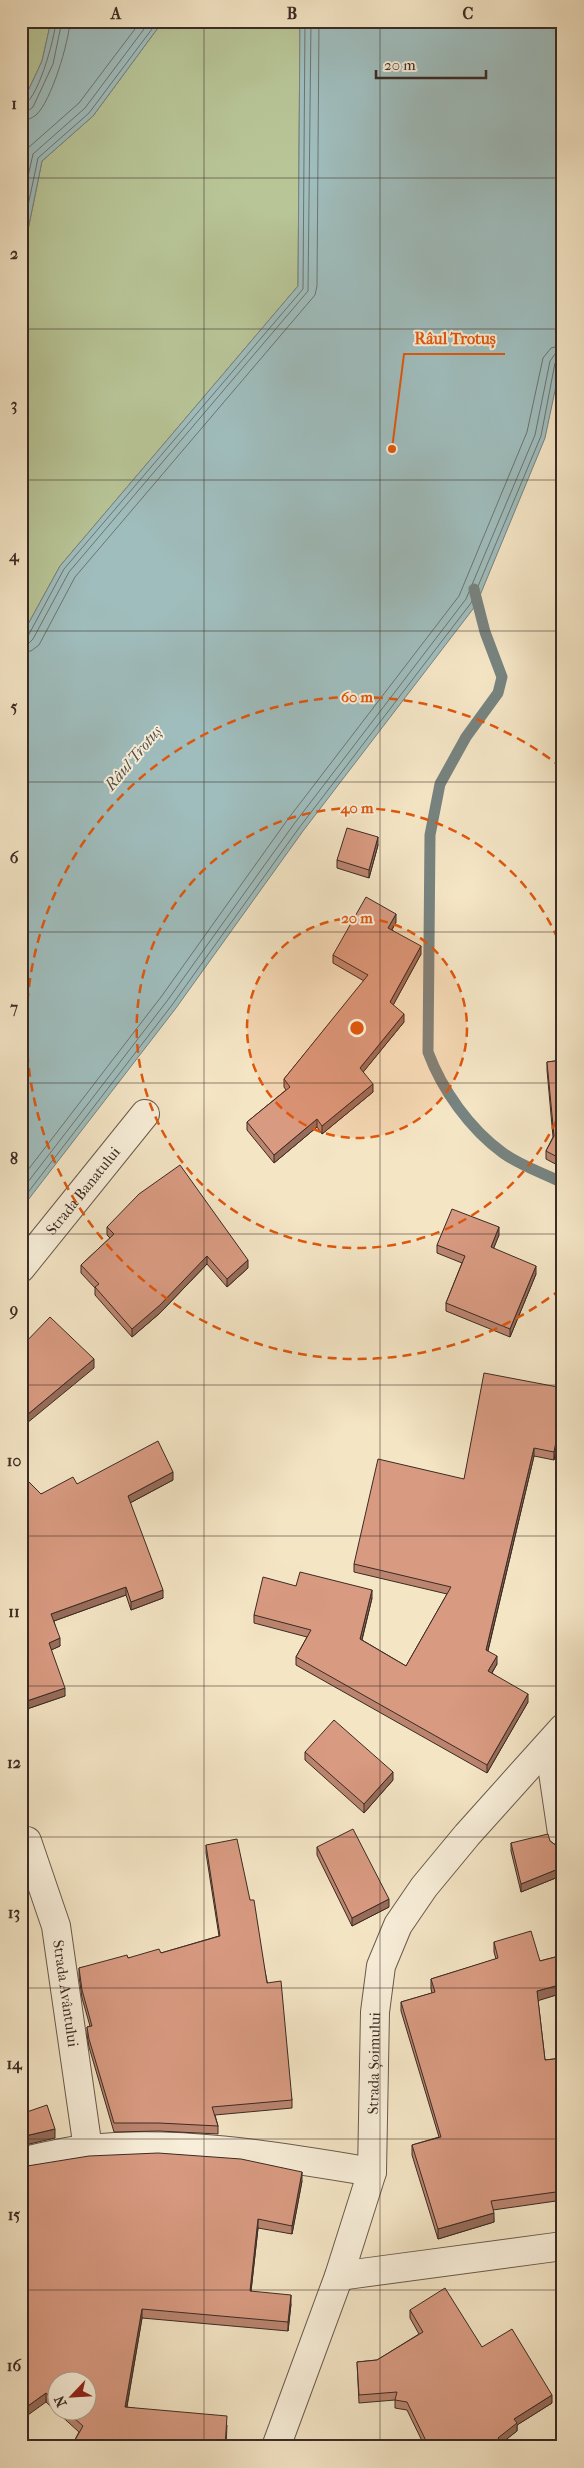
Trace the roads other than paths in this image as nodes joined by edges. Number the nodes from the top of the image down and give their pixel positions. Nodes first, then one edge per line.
1 (145, 1114) dead end
2 (21, 1268) edge
3 (556, 1737) edge
4 (563, 1840) edge
5 (27, 1841) dead end
6 (88, 2149) junction
7 (21, 2162) edge
8 (372, 2172) junction
9 (563, 2246) edge
10 (339, 2276) junction
11 (276, 2447) edge

1 - 2 street, Strada Banatului
3 - 4 street
3 - 8 street, Strada Șoimului
5 - 6 street, Strada Avântului
6 - 7 street
6 - 8 street
8 - 10 street, Strada Șoimului
9 - 10 street
10 - 11 street, Strada Șoimului

